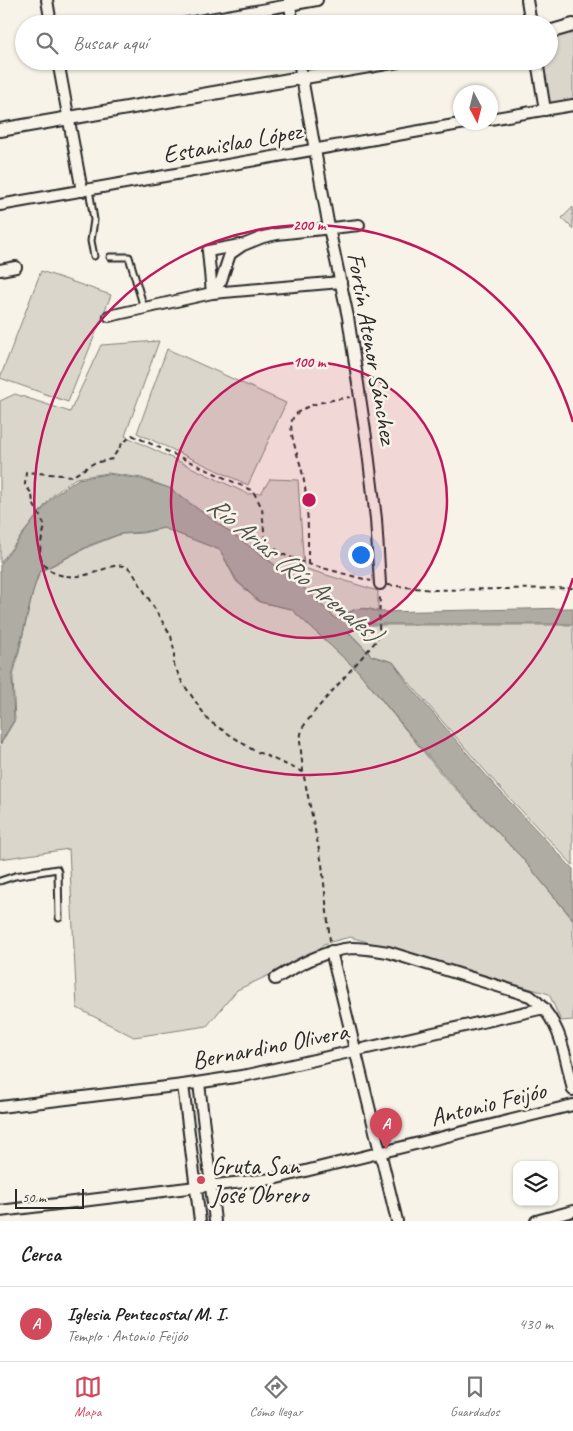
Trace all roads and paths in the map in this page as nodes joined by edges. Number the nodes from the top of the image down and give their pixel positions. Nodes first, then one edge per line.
1 (47, 0) edge
2 (317, 0) edge
3 (526, 0) edge
4 (289, 2) edge
5 (50, 15) edge
6 (226, 15) edge
7 (291, 15) edge
8 (529, 15) edge
9 (573, 25) edge
10 (558, 29) edge
11 (60, 70) edge
12 (301, 70) edge
13 (347, 70) edge
14 (538, 70) edge
15 (302, 78) junction
16 (573, 105) edge
17 (545, 110) junction
18 (69, 118) junction
19 (498, 118) edge
20 (453, 125) edge
21 (0, 130) edge
22 (314, 149) junction
23 (86, 190) junction
24 (0, 205) edge
25 (359, 225) dead end
26 (329, 228) junction
27 (243, 245) junction
28 (94, 256) dead end
29 (110, 258) dead end
30 (16, 267) dead end
31 (0, 270) edge
32 (341, 282) junction
33 (212, 293) junction
34 (144, 308) junction
35 (109, 316) dead end
36 (360, 395) junction
37 (308, 564) junction
38 (380, 584) junction
39 (573, 588) edge
40 (303, 772) junction
41 (0, 881) edge
42 (59, 918) dead end
43 (331, 952) junction
44 (275, 979) dead end
45 (544, 1008) junction
46 (356, 1051) junction
47 (199, 1083) junction
48 (183, 1085) junction
49 (573, 1090) edge
50 (573, 1105) edge
51 (0, 1107) edge
52 (381, 1153) junction
53 (211, 1186) junction
54 (196, 1187) junction
55 (0, 1211) edge
56 (573, 1211) edge
57 (200, 1221) edge
58 (215, 1221) edge
59 (397, 1221) edge
60 (536, 1221) edge

1 - 5 street
2 - 4 street
3 - 8 street
4 - 6 street
4 - 7 street
9 - 10 street
11 - 18 street
12 - 15 street, Fortín Atenor Sánchez
13 - 15 street
14 - 17 street
15 - 18 street
15 - 22 street, Fortín Atenor Sánchez
16 - 17 street
17 - 19 street
18 - 21 street
18 - 23 street
20 - 22 street, Estanislao López
22 - 23 street, Estanislao López
22 - 26 street, Fortín Atenor Sánchez
23 - 24 street, Estanislao López
23 - 28 lane
25 - 26 street
26 - 27 street
26 - 32 street, Fortín Atenor Sánchez
27 - 33 street
27 - 33 street
29 - 34 lane
30 - 31 street
32 - 33 street
32 - 36 street, Fortín Atenor Sánchez
33 - 34 street
34 - 35 street
36 - 37 path
36 - 38 street, Fortín Atenor Sánchez
37 - 38 path
37 - 40 path
38 - 39 path
38 - 40 path
40 - 43 path
41 - 42 lane
43 - 44 street
43 - 45 street
43 - 46 street
45 - 46 street, Bernardino Olivera
45 - 49 street
46 - 47 street, Bernardino Olivera
46 - 52 street
47 - 48 street, Bernardino Olivera
47 - 53 street
48 - 51 street, Bernardino Olivera
48 - 54 street
50 - 52 street, Antonio Feijóo
52 - 53 street, Antonio Feijóo
52 - 59 street
53 - 54 street, Antonio Feijóo
53 - 58 street
54 - 55 street, Antonio Feijóo
54 - 57 street
56 - 60 street

